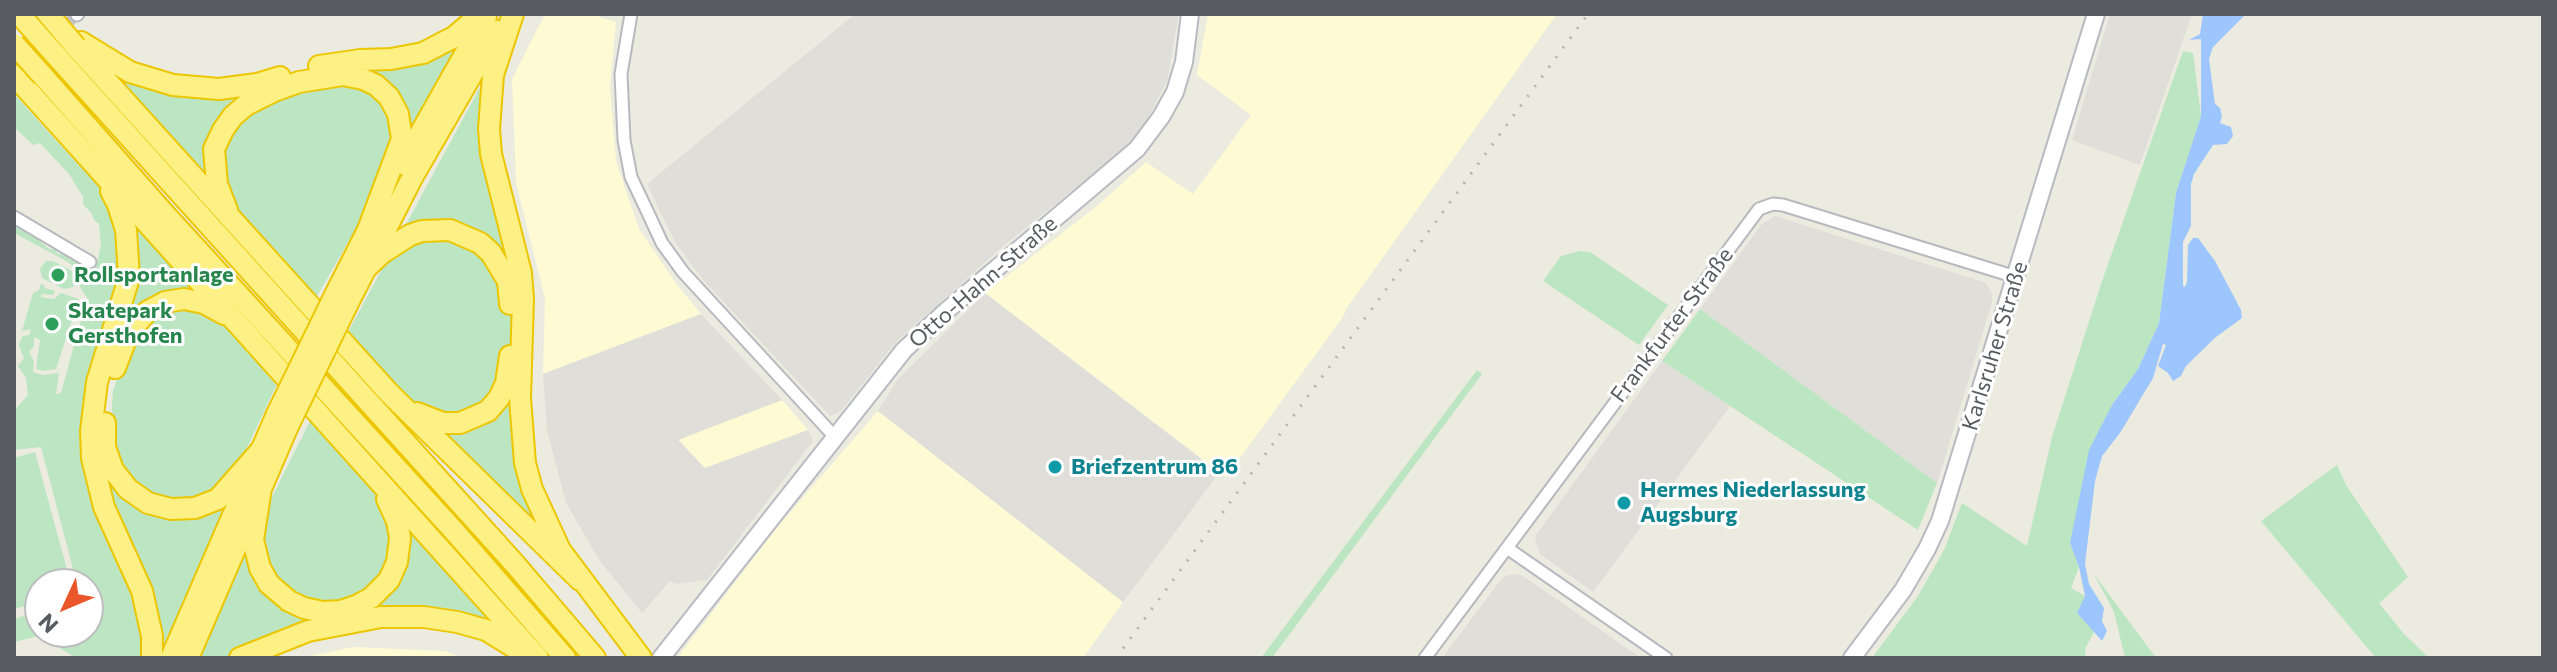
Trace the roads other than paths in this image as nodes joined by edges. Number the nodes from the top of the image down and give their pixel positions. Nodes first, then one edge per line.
1 (49, 14) edge
2 (481, 14) edge
3 (488, 14) edge
4 (510, 14) edge
5 (631, 14) edge
6 (1190, 14) edge
7 (2096, 14) edge
8 (19, 15) edge
9 (14, 44) edge
10 (72, 50) junction
11 (28, 80) edge
12 (92, 160) junction
13 (14, 217) edge
14 (369, 227) junction
15 (237, 228) junction
16 (90, 262) dead end
17 (363, 271) junction
18 (2016, 277) junction
19 (341, 299) junction
20 (243, 329) junction
21 (389, 393) junction
22 (283, 420) junction
23 (834, 436) junction
24 (262, 449) junction
25 (368, 469) junction
26 (261, 488) junction
27 (1507, 548) junction
28 (580, 580) junction
29 (664, 654) edge
30 (152, 658) edge
31 (171, 658) edge
32 (188, 658) edge
33 (240, 658) edge
34 (531, 658) edge
35 (538, 658) edge
36 (565, 658) edge
37 (595, 658) edge
38 (641, 658) edge
39 (1425, 658) edge
40 (1666, 658) edge
41 (1852, 658) edge

1 - 10 highway, bridge
2 - 10 highway
3 - 14 highway
4 - 17 highway
4 - 28 highway
5 - 23 street
6 - 23 street, Otto-Hahn-Straße
7 - 18 street, Karlsruher Straße
8 - 10 highway, bridge
9 - 11 highway, bridge
10 - 15 highway
10 - 37 highway
11 - 12 highway
11 - 36 highway
12 - 20 highway
12 - 30 highway
13 - 16 street
14 - 15 highway
14 - 19 highway
15 - 21 highway
17 - 19 highway
17 - 21 highway
18 - 27 street, Frankfurter Straße
18 - 41 street, Karlsruher Straße
19 - 22 highway, bridge
20 - 24 highway
20 - 25 highway
21 - 28 highway
22 - 24 highway
22 - 26 highway
23 - 29 street, Otto-Hahn-Straße
24 - 31 highway
25 - 26 highway
25 - 35 highway
26 - 32 highway
27 - 39 street, Frankfurter Straße
27 - 40 street
28 - 38 highway
33 - 34 highway

